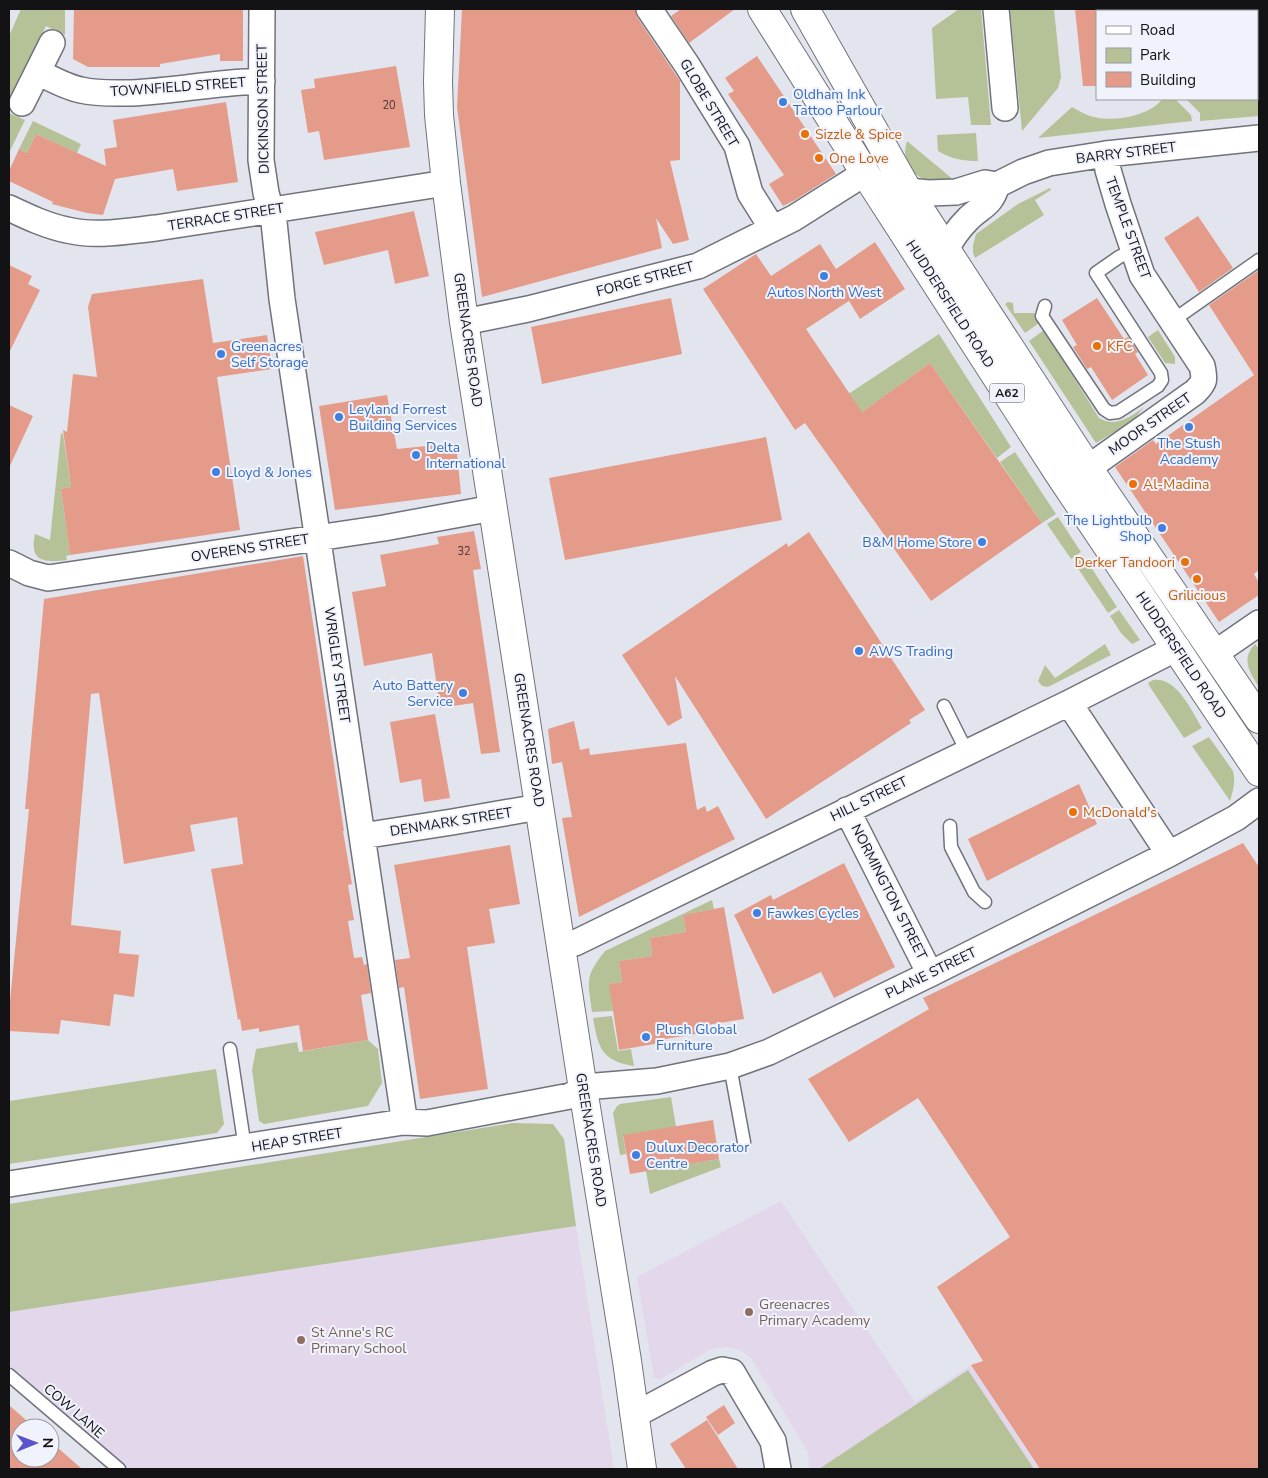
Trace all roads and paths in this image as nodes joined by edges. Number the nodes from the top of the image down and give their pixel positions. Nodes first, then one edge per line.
1 (262, 9) edge
2 (440, 9) edge
3 (648, 9) edge
4 (762, 9) edge
5 (805, 9) edge
6 (996, 9) edge
7 (52, 43) dead end
8 (38, 72) junction
9 (262, 81) junction
10 (22, 103) dead end
11 (1005, 108) dead end
12 (1259, 138) edge
13 (1106, 154) junction
14 (866, 173) junction
15 (446, 183) junction
16 (997, 185) junction
17 (908, 191) junction
18 (9, 208) edge
19 (270, 209) junction
20 (772, 228) junction
21 (946, 250) junction
22 (1134, 250) junction
23 (1259, 260) edge
24 (1045, 306) dead end
25 (1172, 321) junction
26 (464, 322) junction
27 (1204, 376) joint
28 (1088, 468) junction
29 (493, 508) junction
30 (318, 538) junction
31 (9, 563) edge
32 (1259, 623) edge
33 (1176, 647) junction
34 (1214, 654) junction
35 (1069, 703) junction
36 (944, 706) dead end
37 (1259, 719) edge
38 (967, 752) junction
39 (1259, 772) edge
40 (1259, 801) edge
41 (539, 807) junction
42 (847, 810) junction
43 (950, 826) dead end
44 (362, 836) junction
45 (1169, 854) junction
46 (985, 902) dead end
47 (560, 947) junction
48 (930, 974) junction
49 (230, 1049) dead end
50 (730, 1066) junction
51 (583, 1090) junction
52 (403, 1122) junction
53 (744, 1142) dead end
54 (245, 1148) junction
55 (9, 1184) edge
56 (9, 1375) edge
57 (634, 1412) junction
58 (119, 1469) edge
59 (642, 1469) edge
60 (778, 1469) edge

1 - 9 street, DICKINSON STREET
2 - 15 main road, GREENACRES ROAD
3 - 20 street, GLOBE STREET
4 - 14 main road, HUDDERSFIELD ROAD / A62
5 - 17 main road, HUDDERSFIELD ROAD / A62
6 - 11 street
7 - 8 street
8 - 9 street, TOWNFIELD STREET
8 - 10 street
9 - 19 street, DICKINSON STREET
12 - 13 street, BARRY STREET
13 - 16 street, BARRY STREET
13 - 22 street, TEMPLE STREET
14 - 20 street, FORGE STREET
14 - 33 main road, HUDDERSFIELD ROAD / A62
15 - 19 street, TERRACE STREET
15 - 26 main road, GREENACRES ROAD
16 - 17 street, BARRY STREET
16 - 21 street
17 - 21 main road, HUDDERSFIELD ROAD / A62
18 - 19 street, TERRACE STREET
19 - 30 street, WRIGLEY STREET
20 - 26 street, FORGE STREET
21 - 28 main road, HUDDERSFIELD ROAD / A62
22 - 24 lane
22 - 25 street, TEMPLE STREET
23 - 25 lane
25 - 27 street, TEMPLE STREET
26 - 29 main road, GREENACRES ROAD
27 - 28 street, MOOR STREET
28 - 34 main road, HUDDERSFIELD ROAD / A62
29 - 30 street, OVERENS STREET
29 - 41 main road, GREENACRES ROAD
30 - 31 street, OVERENS STREET
30 - 44 street, WRIGLEY STREET
32 - 34 street
33 - 35 street, HILL STREET
33 - 39 main road, HUDDERSFIELD ROAD / A62
34 - 37 main road, HUDDERSFIELD ROAD / A62
35 - 38 street, HILL STREET
35 - 45 street
36 - 38 lane
38 - 42 street, HILL STREET
40 - 45 street, PLANE STREET
41 - 44 street, DENMARK STREET
41 - 47 main road, GREENACRES ROAD
42 - 47 street, HILL STREET
42 - 48 street, NORMINGTON STREET
43 - 46 lane
44 - 52 street, WRIGLEY STREET
45 - 48 street, PLANE STREET
47 - 51 main road, GREENACRES ROAD
48 - 50 street, PLANE STREET
49 - 54 lane
50 - 51 street, PLANE STREET
50 - 53 lane
51 - 52 street, HEAP STREET
51 - 57 main road, GREENACRES ROAD
52 - 54 street, HEAP STREET
54 - 55 street, HEAP STREET
56 - 58 lane, COW LANE
57 - 59 main road, GREENACRES ROAD
57 - 60 street

